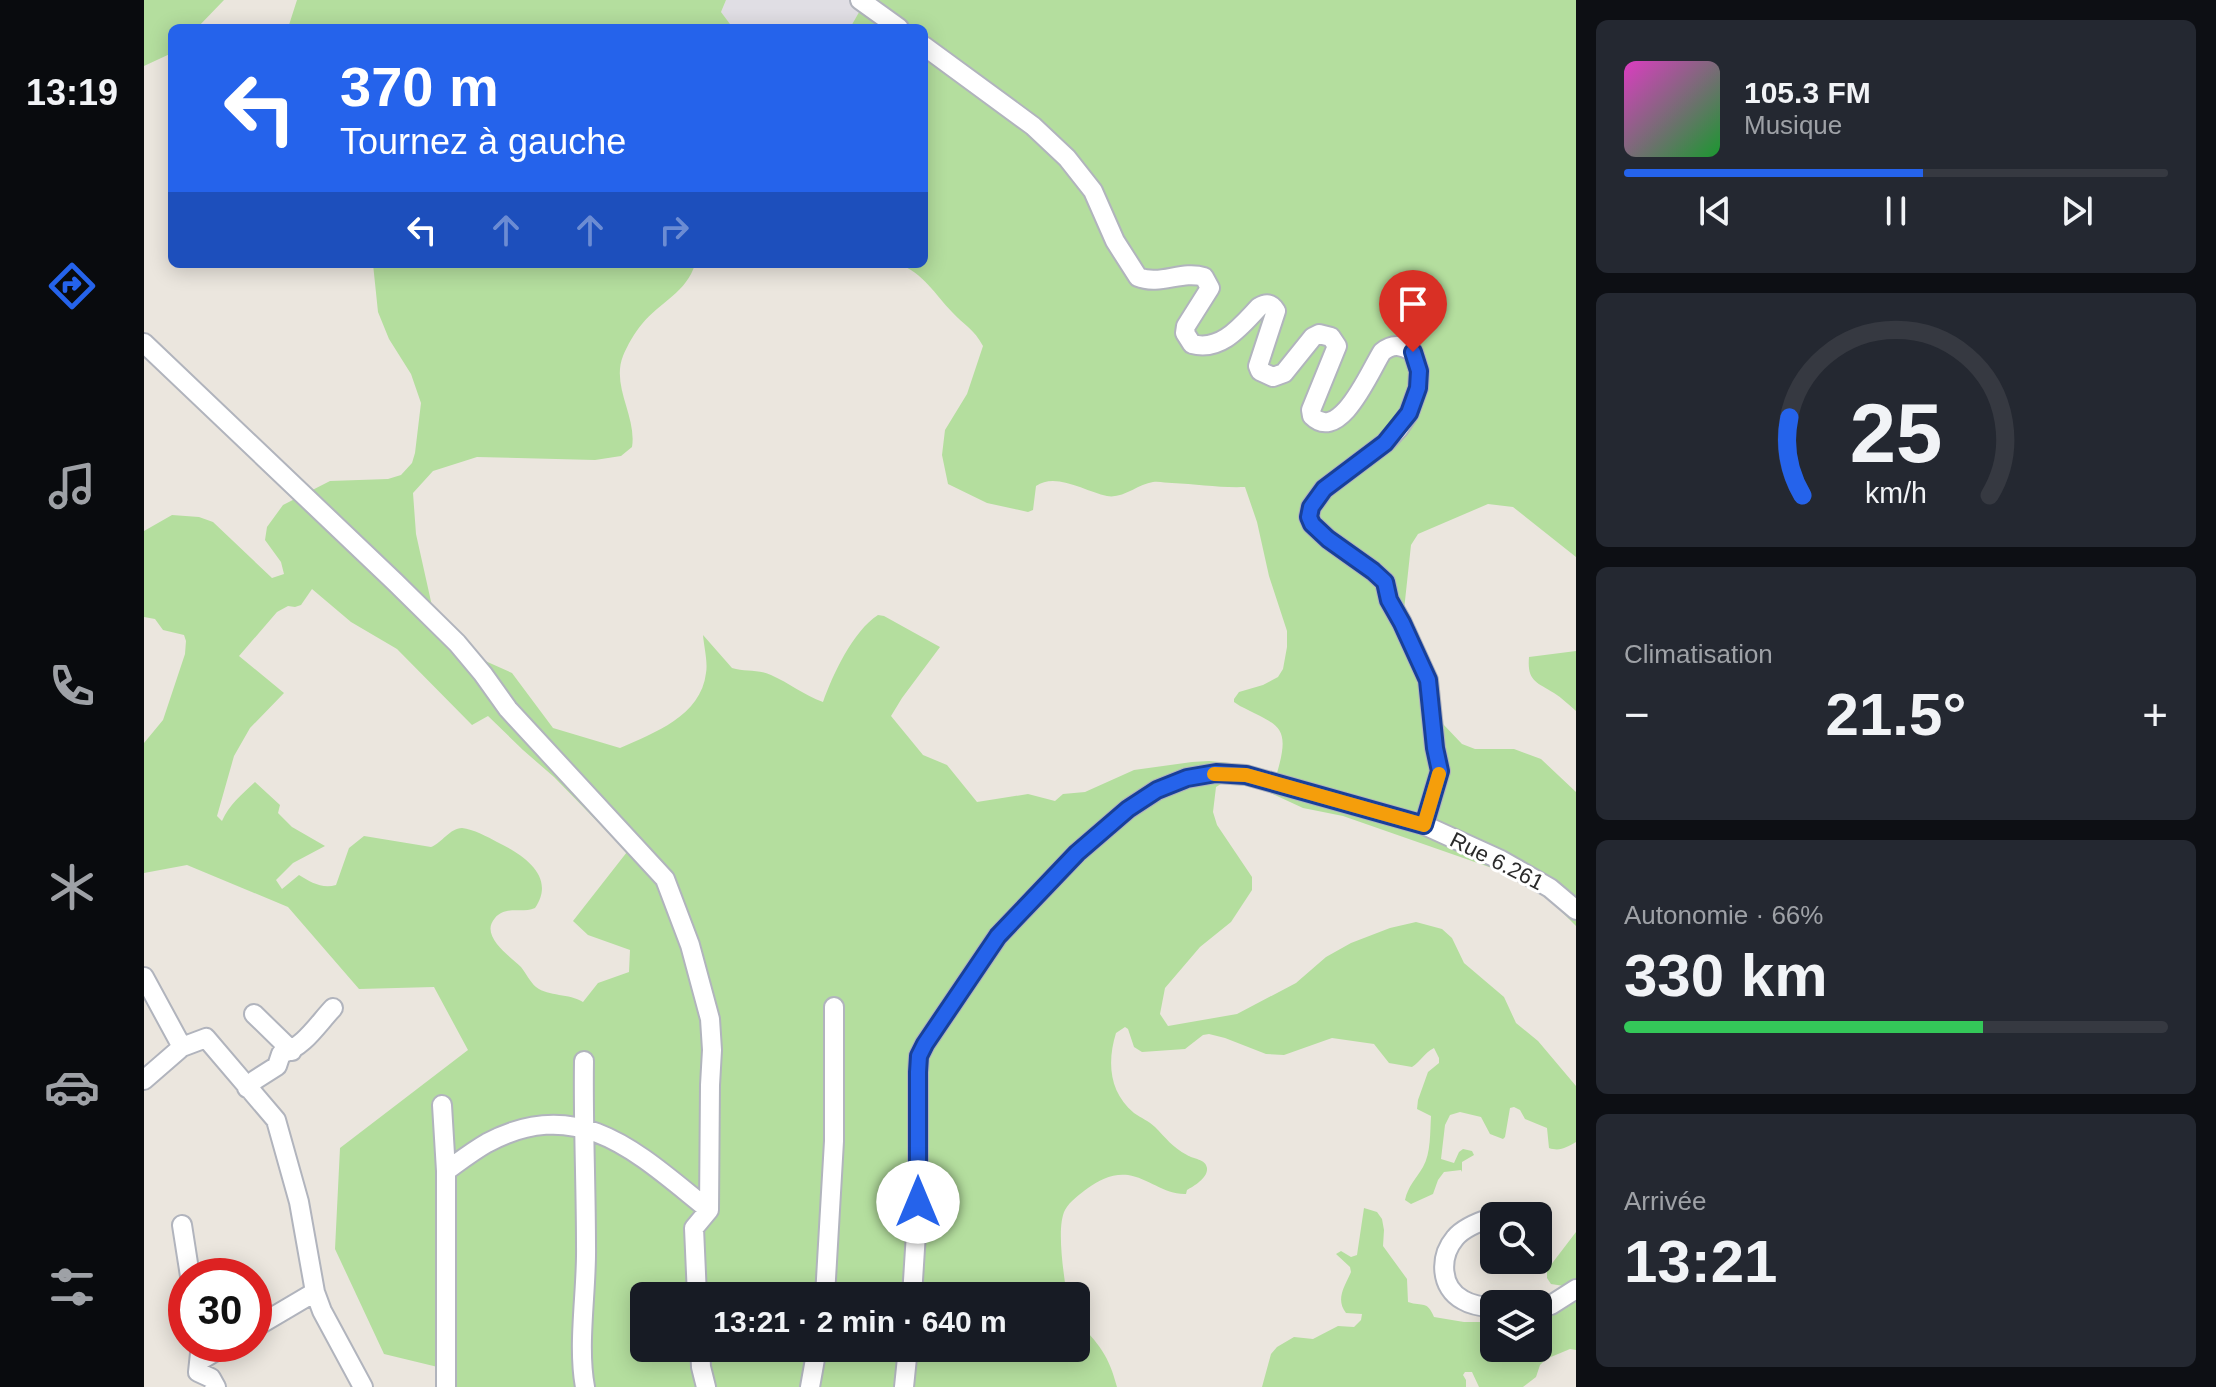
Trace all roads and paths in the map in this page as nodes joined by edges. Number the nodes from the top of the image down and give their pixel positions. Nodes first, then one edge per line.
1 (860, 0) edge
2 (893, 24) edge
3 (928, 49) edge
4 (144, 343) edge
5 (1424, 825) junction
6 (1576, 910) edge
7 (144, 977) edge
8 (834, 1007) dead end
9 (333, 1008) dead end
10 (254, 1014) dead end
11 (182, 1047) junction
12 (292, 1051) junction
13 (584, 1061) dead end
14 (144, 1080) edge
15 (247, 1088) junction
16 (442, 1105) dead end
17 (583, 1127) junction
18 (446, 1171) junction
19 (709, 1210) junction
20 (182, 1225) dead end
21 (1480, 1225) edge
22 (187, 1258) edge
23 (696, 1282) edge
24 (826, 1282) edge
25 (913, 1282) edge
26 (1576, 1289) edge
27 (315, 1292) junction
28 (1552, 1304) edge
29 (1480, 1305) edge
30 (272, 1317) edge
31 (701, 1362) edge
32 (814, 1362) edge
33 (907, 1362) edge
34 (199, 1366) edge
35 (216, 1387) edge
36 (363, 1387) edge
37 (446, 1387) edge
38 (585, 1387) edge
39 (706, 1387) edge
40 (810, 1387) edge
41 (904, 1387) edge

1 - 2 street
3 - 5 street
4 - 19 street
5 - 6 street, Rue 6.261
5 - 25 street, Rue 6.261
7 - 11 street
8 - 24 street
9 - 12 street
10 - 12 street
11 - 14 street
11 - 15 street
12 - 15 street
13 - 17 street
15 - 27 street
16 - 18 street
17 - 18 street
17 - 19 street
17 - 38 street
18 - 37 street
19 - 23 street
20 - 22 street
21 - 29 street
26 - 28 street
27 - 30 street
27 - 36 street
31 - 39 street
32 - 40 street
33 - 41 street
34 - 35 street

